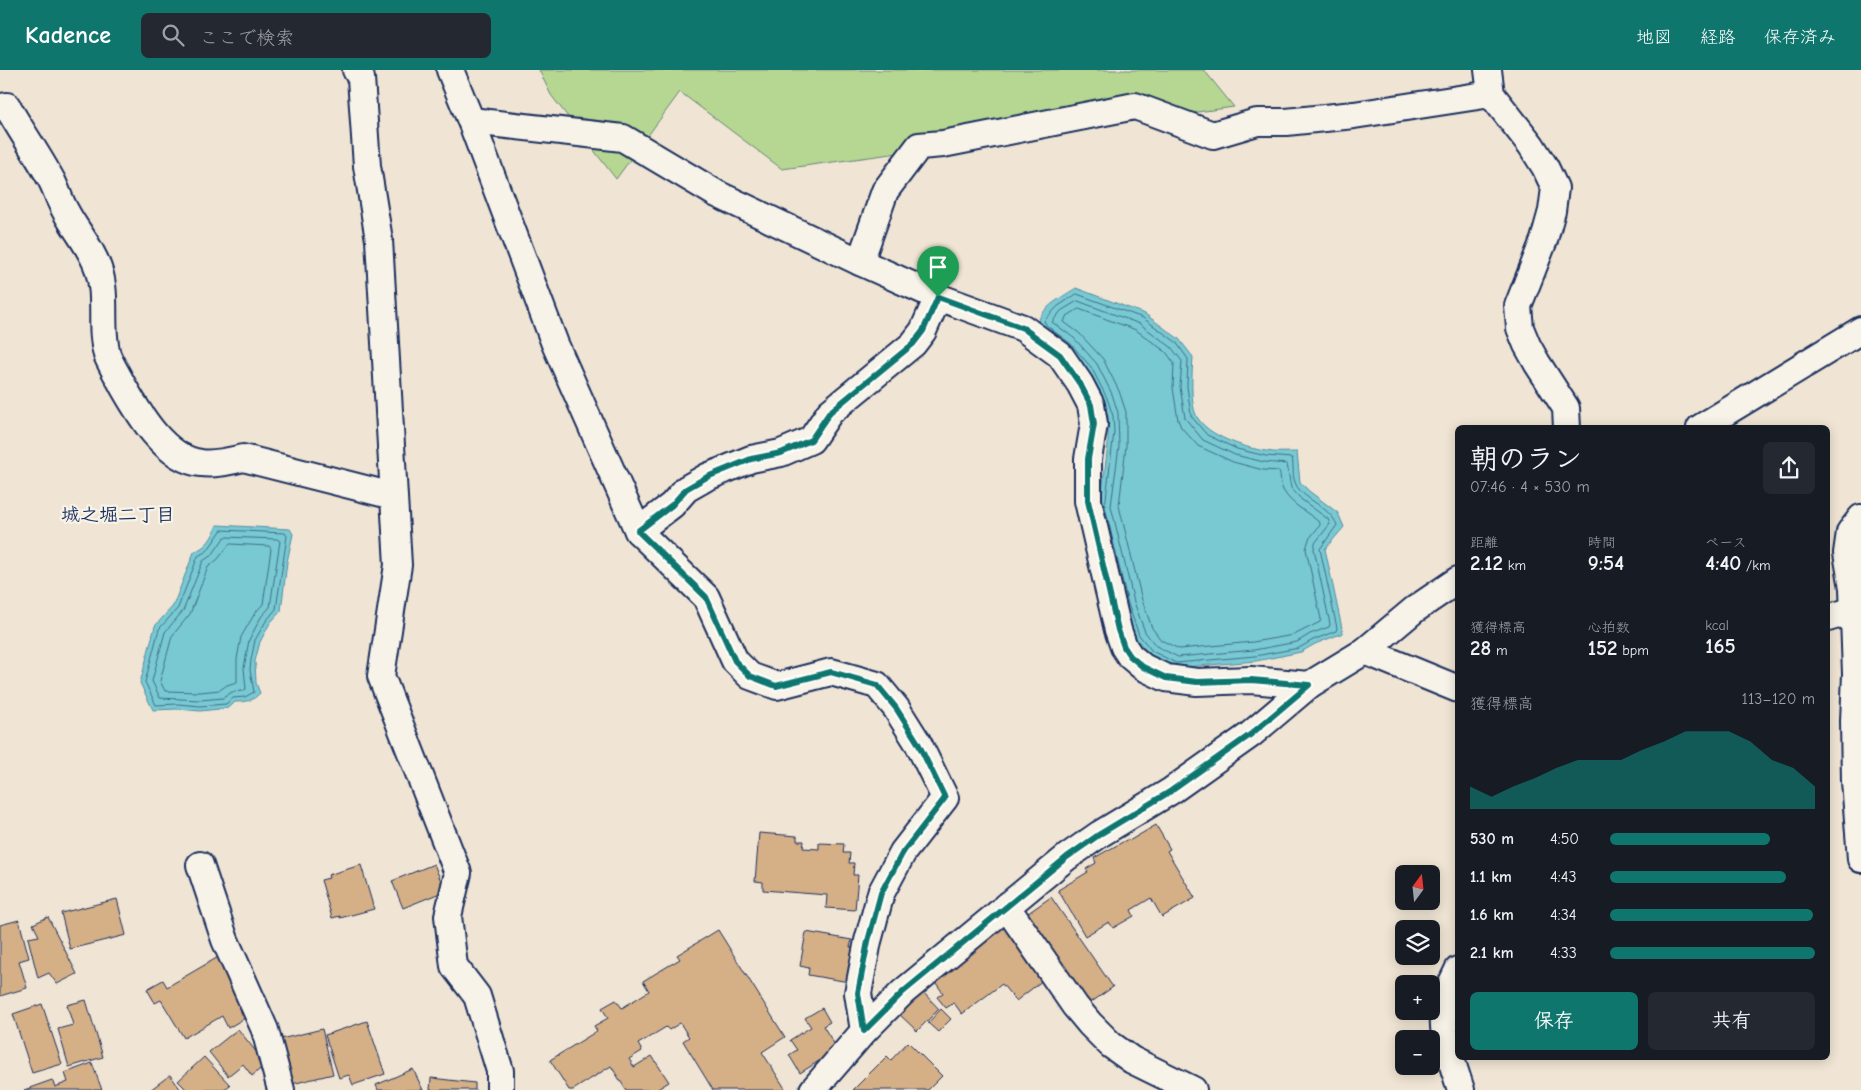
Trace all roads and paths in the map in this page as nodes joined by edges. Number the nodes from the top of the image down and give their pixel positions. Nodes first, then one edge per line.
1 (356, 70) edge
2 (450, 70) edge
3 (1489, 82) edge
4 (0, 107) edge
5 (471, 121) junction
6 (860, 262) junction
7 (938, 297) junction
8 (1861, 330) edge
9 (1567, 425) edge
10 (1705, 425) edge
11 (394, 496) junction
12 (1861, 518) edge
13 (638, 531) junction
14 (1455, 582) edge
15 (1854, 610) junction
16 (1830, 617) edge
17 (1365, 650) junction
18 (1309, 685) junction
19 (1455, 688) edge
20 (1861, 859) edge
21 (200, 865) dead end
22 (1006, 906) junction
23 (1455, 977) edge
24 (864, 1031) junction
25 (281, 1090) edge
26 (500, 1090) edge
27 (813, 1090) edge
28 (1193, 1090) edge
29 (1460, 1090) edge

1 - 11 street
2 - 5 street
3 - 6 street
3 - 9 street
4 - 11 street
5 - 6 street
5 - 13 street
6 - 7 street
7 - 13 street
7 - 18 street
8 - 10 street
11 - 26 street
12 - 15 street
13 - 24 street
14 - 17 street
15 - 16 street
15 - 20 street
17 - 18 street
17 - 19 street
18 - 22 street
21 - 25 street
22 - 24 street
22 - 28 street
23 - 29 street
24 - 27 street

